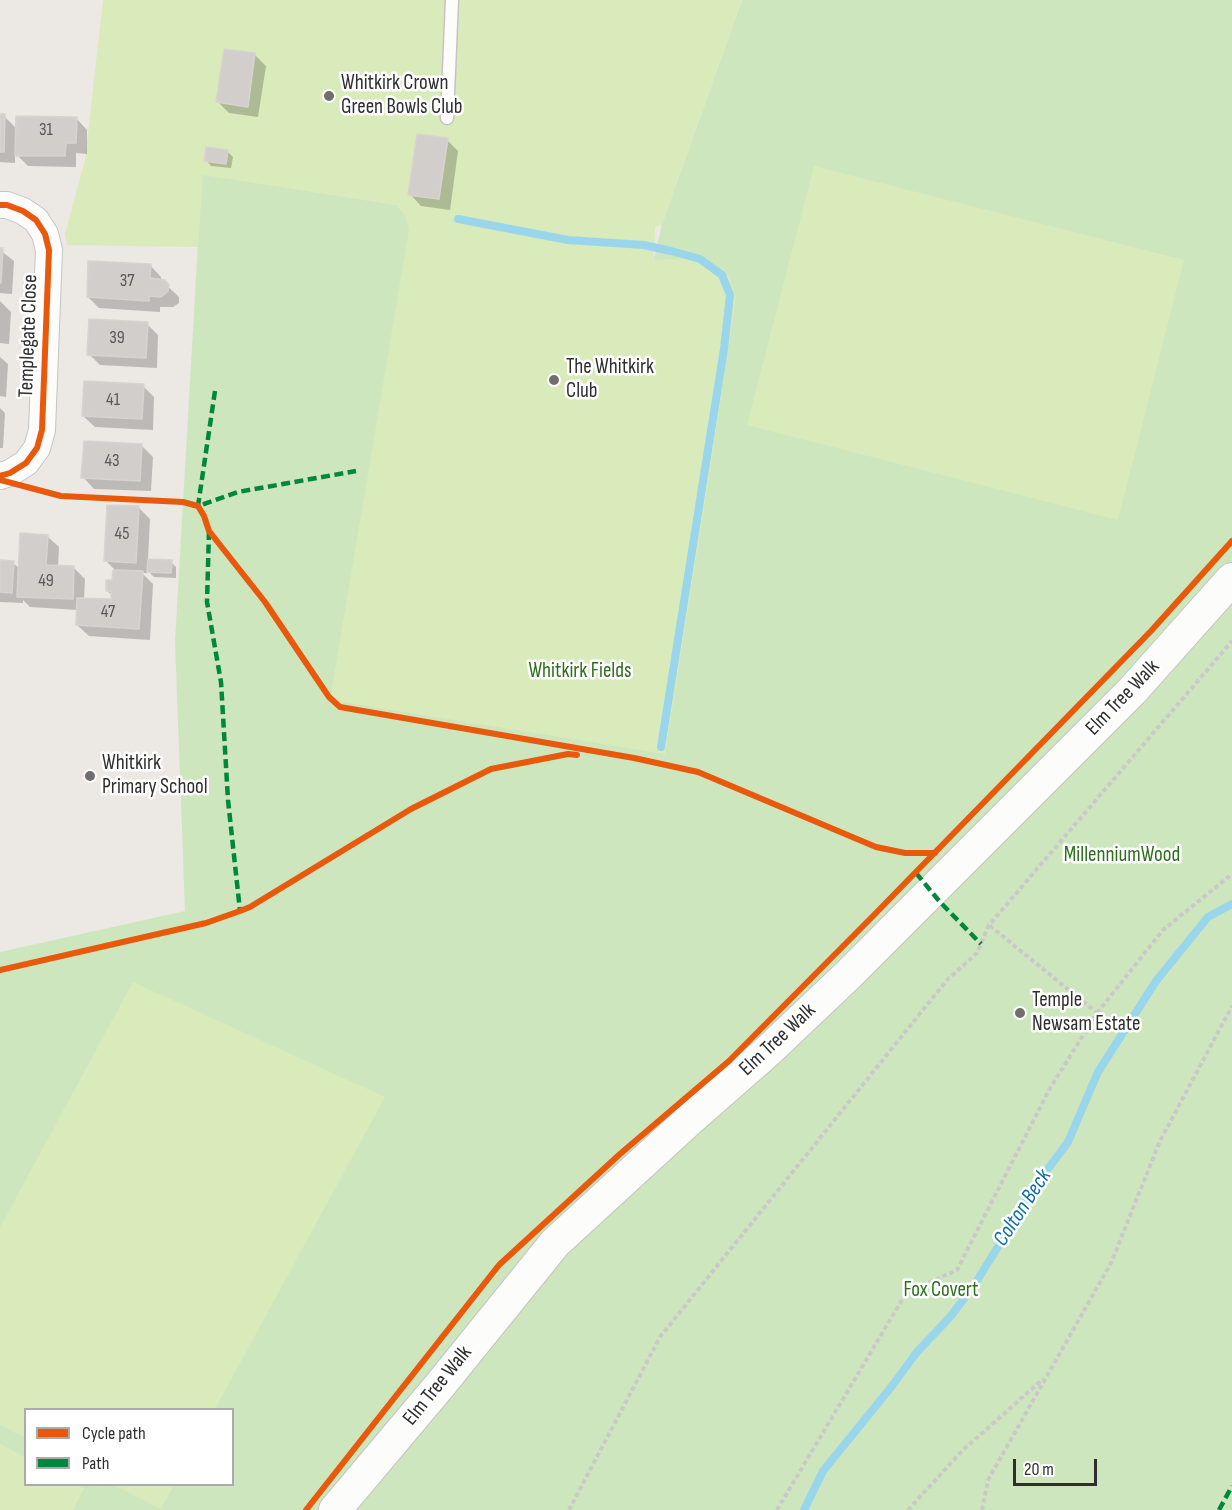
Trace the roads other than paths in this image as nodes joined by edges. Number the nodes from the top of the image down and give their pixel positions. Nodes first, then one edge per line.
1 (452, 0) edge
2 (447, 118) dead end
3 (0, 205) edge
4 (0, 476) edge
5 (1232, 579) edge
6 (335, 1510) edge

1 - 2 lane
3 - 4 street, Templegate Close
5 - 6 street, Elm Tree Walk

